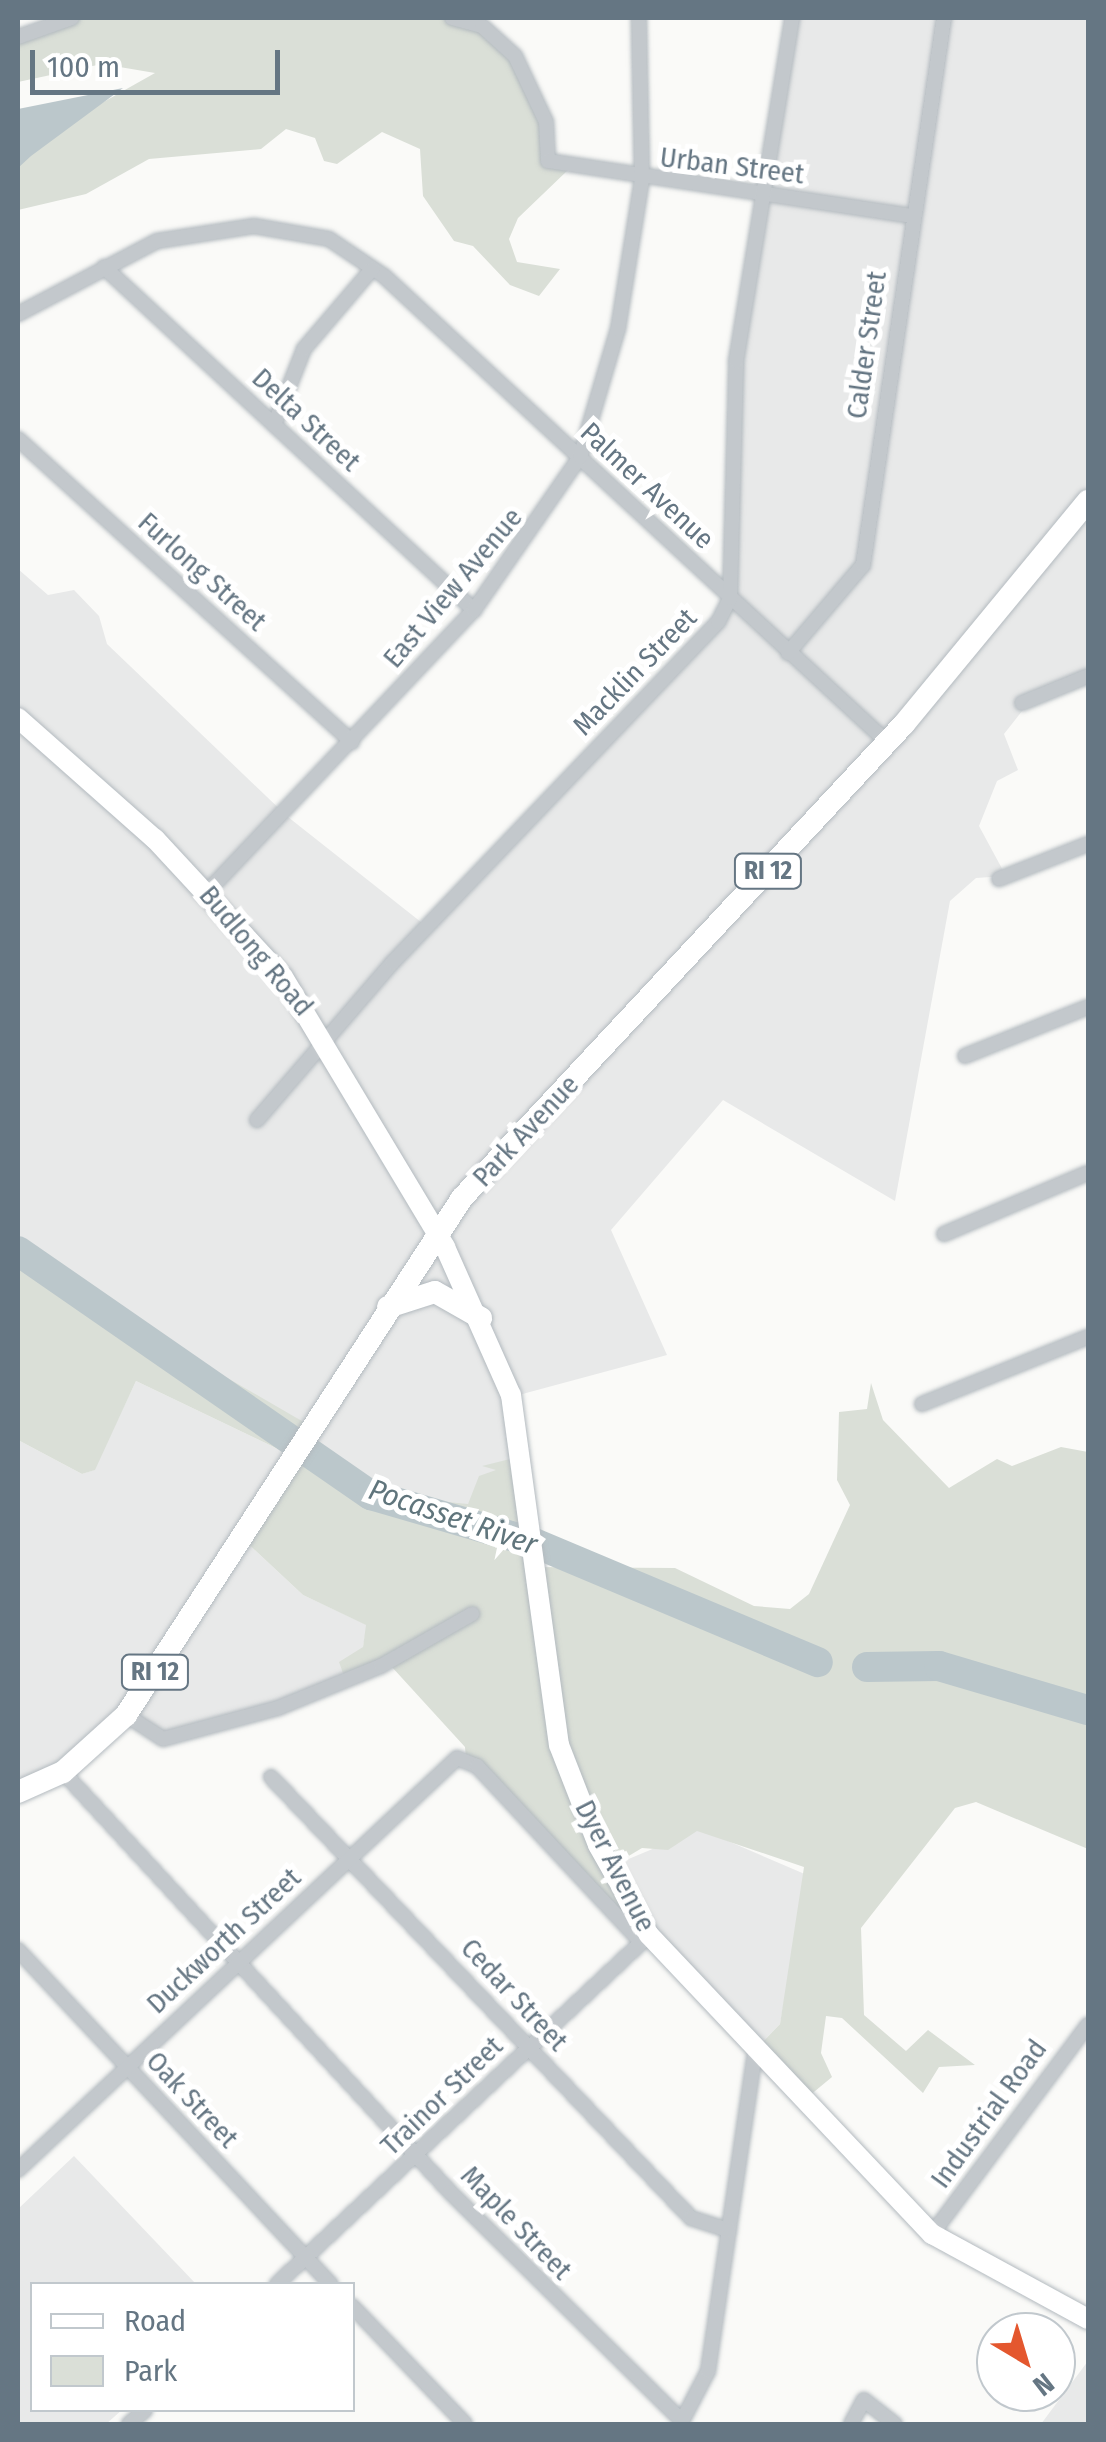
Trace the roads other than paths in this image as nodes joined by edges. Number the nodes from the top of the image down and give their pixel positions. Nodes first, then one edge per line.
1 (72, 18) edge
2 (452, 18) edge
3 (640, 18) edge
4 (792, 18) edge
5 (944, 18) edge
6 (18, 37) edge
7 (642, 179) junction
8 (764, 194) junction
9 (911, 216) junction
10 (104, 267) junction
11 (372, 268) junction
12 (18, 314) edge
13 (274, 425) junction
14 (18, 439) edge
15 (580, 457) junction
16 (1088, 501) edge
17 (730, 598) junction
18 (474, 610) junction
19 (788, 654) junction
20 (1088, 676) edge
21 (1022, 702) dead end
22 (18, 718) edge
23 (352, 742) junction
24 (887, 742) junction
25 (1088, 844) edge
26 (999, 879) dead end
27 (208, 891) junction
28 (1088, 1007) edge
29 (324, 1036) junction
30 (965, 1056) dead end
31 (257, 1120) dead end
32 (1088, 1172) edge
33 (437, 1230) junction
34 (944, 1234) dead end
35 (385, 1308) junction
36 (480, 1318) junction
37 (1088, 1337) edge
38 (922, 1404) dead end
39 (472, 1614) dead end
40 (126, 1716) junction
41 (63, 1772) junction
42 (271, 1776) dead end
43 (18, 1792) edge
44 (350, 1857) junction
45 (646, 1939) junction
46 (18, 1950) edge
47 (238, 1964) junction
48 (1088, 2025) edge
49 (530, 2048) junction
50 (755, 2052) junction
51 (126, 2067) junction
52 (418, 2155) junction
53 (18, 2170) edge
54 (729, 2230) junction
55 (932, 2234) junction
56 (306, 2258) junction
57 (279, 2282) edge
58 (330, 2282) edge
59 (355, 2309) edge
60 (1088, 2318) edge
61 (465, 2424) edge
62 (851, 2424) edge
63 (895, 2424) edge

1 - 6 street
2 - 7 street, Urban Street
3 - 7 street, East View Avenue
4 - 8 street, Macklin Street
5 - 9 street, Calder Street
7 - 8 street, Urban Street
7 - 15 street, East View Avenue
8 - 9 street, Urban Street
8 - 17 street, Macklin Street
9 - 19 street, Calder Street
10 - 11 street, Palmer Avenue
10 - 12 street, Palmer Avenue
10 - 13 street, Delta Street
11 - 13 street
11 - 15 street, Palmer Avenue
13 - 18 street, Delta Street
14 - 23 street, Furlong Street
15 - 17 street, Palmer Avenue
15 - 18 street, East View Avenue
16 - 24 main road, Park Avenue / RI 12
17 - 19 street, Palmer Avenue
17 - 29 street, Macklin Street
18 - 23 street, East View Avenue
19 - 24 street, Palmer Avenue
20 - 21 street
22 - 27 main road, Budlong Road
23 - 27 street, East View Avenue
24 - 33 main road, Park Avenue / RI 12
25 - 26 street
27 - 29 main road, Budlong Road
28 - 30 street
29 - 31 street, Macklin Street
29 - 33 main road, Budlong Road
32 - 34 street
33 - 35 main road, Park Avenue / RI 12
33 - 36 main road, Dyer Avenue
35 - 36 main road
35 - 40 main road, Park Avenue / RI 12
36 - 45 main road, Dyer Avenue
37 - 38 street
39 - 40 street
40 - 41 main road, Park Avenue / RI 12
41 - 43 main road, Park Avenue / RI 12
41 - 47 street, Maple Street
42 - 44 street, Cedar Street
44 - 45 street, Duckworth Street
44 - 47 street, Duckworth Street
44 - 49 street, Cedar Street
45 - 49 street, Trainor Street
45 - 50 main road, Dyer Avenue
46 - 51 street, Oak Street
47 - 51 street, Duckworth Street
47 - 52 street, Maple Street
48 - 55 street, Industrial Road
49 - 52 street, Trainor Street
49 - 54 street, Cedar Street
50 - 54 street, Maple Street
50 - 55 main road, Dyer Avenue
51 - 53 street, Duckworth Street
51 - 56 street, Oak Street
52 - 54 street, Maple Street
52 - 56 street, Trainor Street
55 - 60 main road, Dyer Avenue
56 - 57 street, Trainor Street
56 - 58 street, Oak Street
59 - 61 street
62 - 63 street

